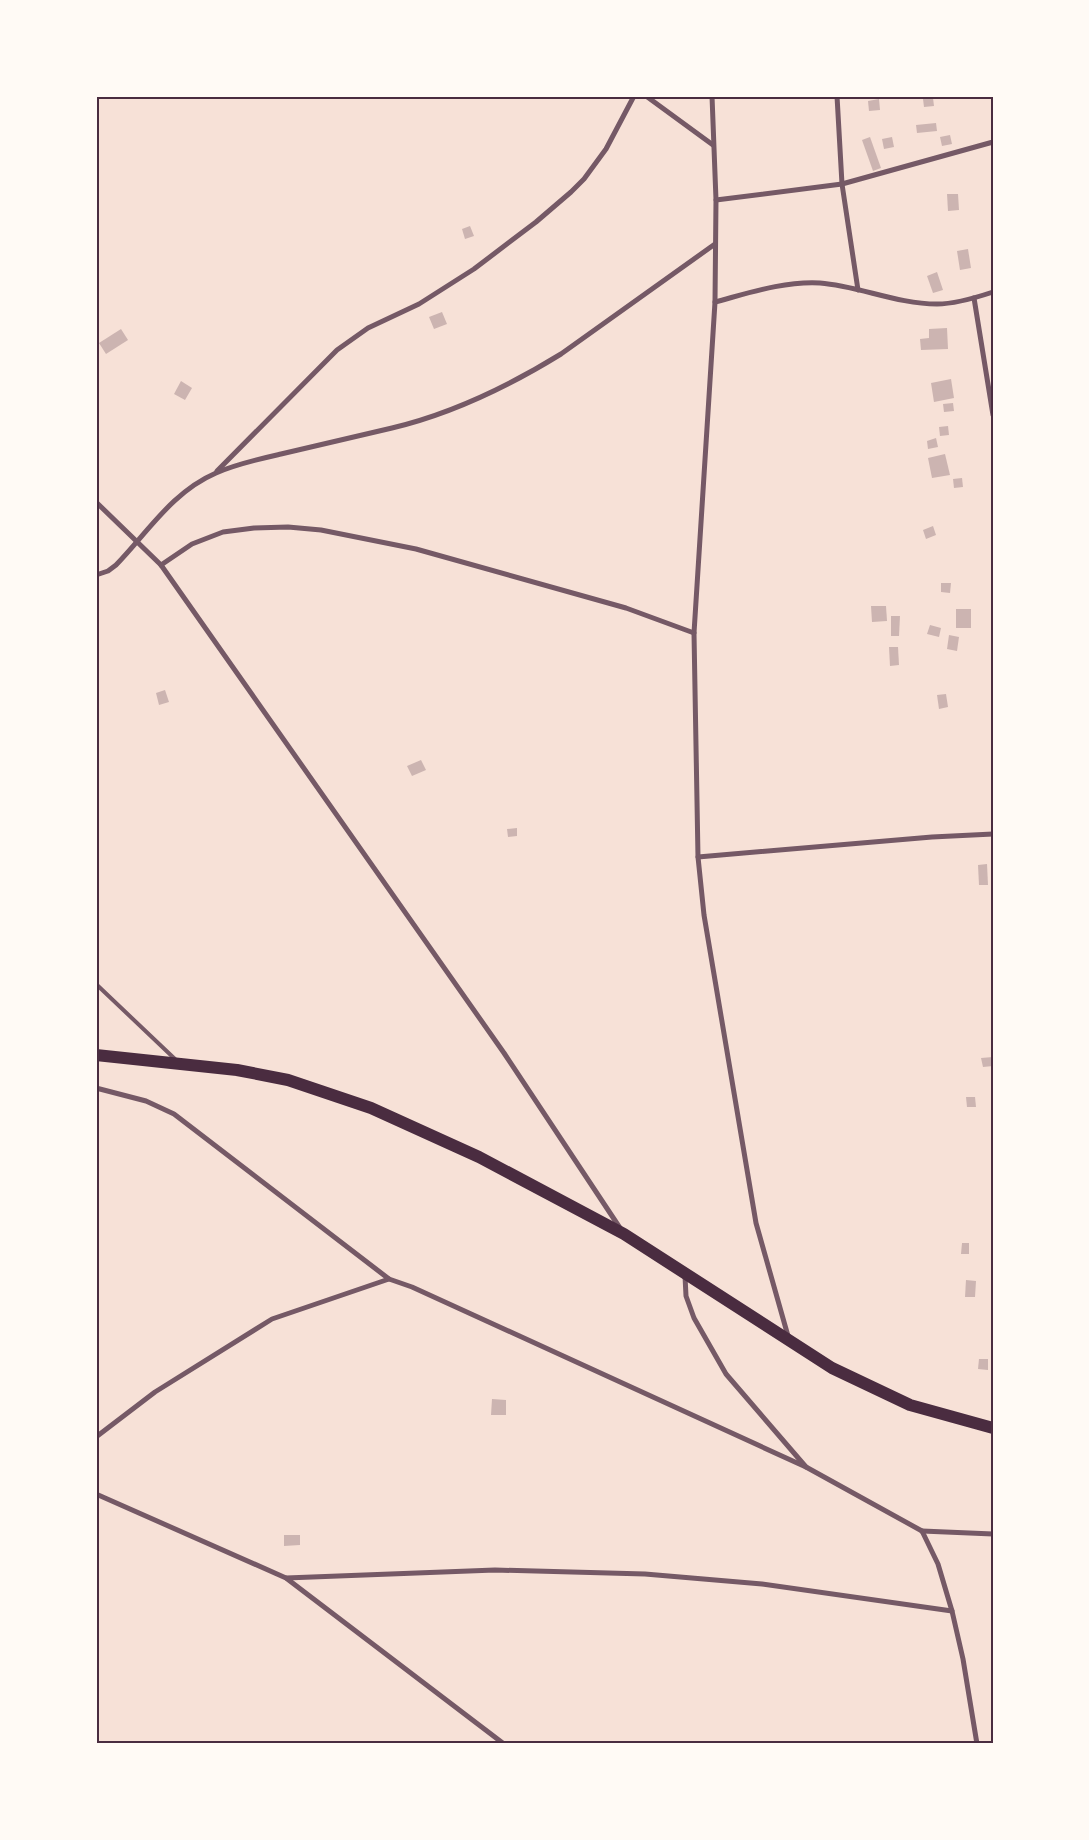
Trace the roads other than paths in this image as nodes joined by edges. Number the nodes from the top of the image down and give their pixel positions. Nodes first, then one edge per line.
1 (634, 96) edge
2 (646, 96) edge
3 (712, 96) edge
4 (837, 96) edge
5 (993, 142) edge
6 (713, 145) junction
7 (842, 184) junction
8 (716, 200) junction
9 (716, 244) junction
10 (858, 290) junction
11 (993, 292) edge
12 (974, 298) junction
13 (715, 302) junction
14 (993, 415) edge
15 (215, 473) junction
16 (96, 502) edge
17 (136, 541) junction
18 (161, 565) junction
19 (96, 575) edge
20 (694, 634) junction
21 (993, 834) edge
22 (698, 857) junction
23 (96, 984) edge
24 (96, 1055) edge
25 (179, 1063) junction
26 (96, 1088) edge
27 (624, 1234) junction
28 (685, 1273) junction
29 (389, 1279) junction
30 (790, 1341) junction
31 (993, 1428) edge
32 (96, 1437) edge
33 (806, 1467) junction
34 (96, 1494) edge
35 (922, 1531) junction
36 (993, 1534) edge
37 (286, 1578) junction
38 (952, 1610) junction
39 (504, 1744) edge
40 (977, 1744) edge

1 - 15 street
2 - 6 street
3 - 6 street
4 - 7 street
5 - 7 street
6 - 8 street
7 - 8 street
7 - 10 street
8 - 9 street
9 - 13 street
9 - 15 street
10 - 12 street
10 - 13 street
11 - 12 street
12 - 14 street
13 - 20 street
15 - 17 street
16 - 17 street
17 - 18 street
17 - 19 street
18 - 20 street
18 - 27 street
20 - 22 street
21 - 22 street
22 - 30 street
23 - 25 lane
24 - 25 main road
25 - 27 main road
26 - 29 street
27 - 28 main road
28 - 30 main road
28 - 33 street
29 - 32 street
29 - 33 street
30 - 31 main road
33 - 35 street
34 - 37 street
35 - 36 street
35 - 38 street
37 - 38 street
37 - 39 street
38 - 40 street

